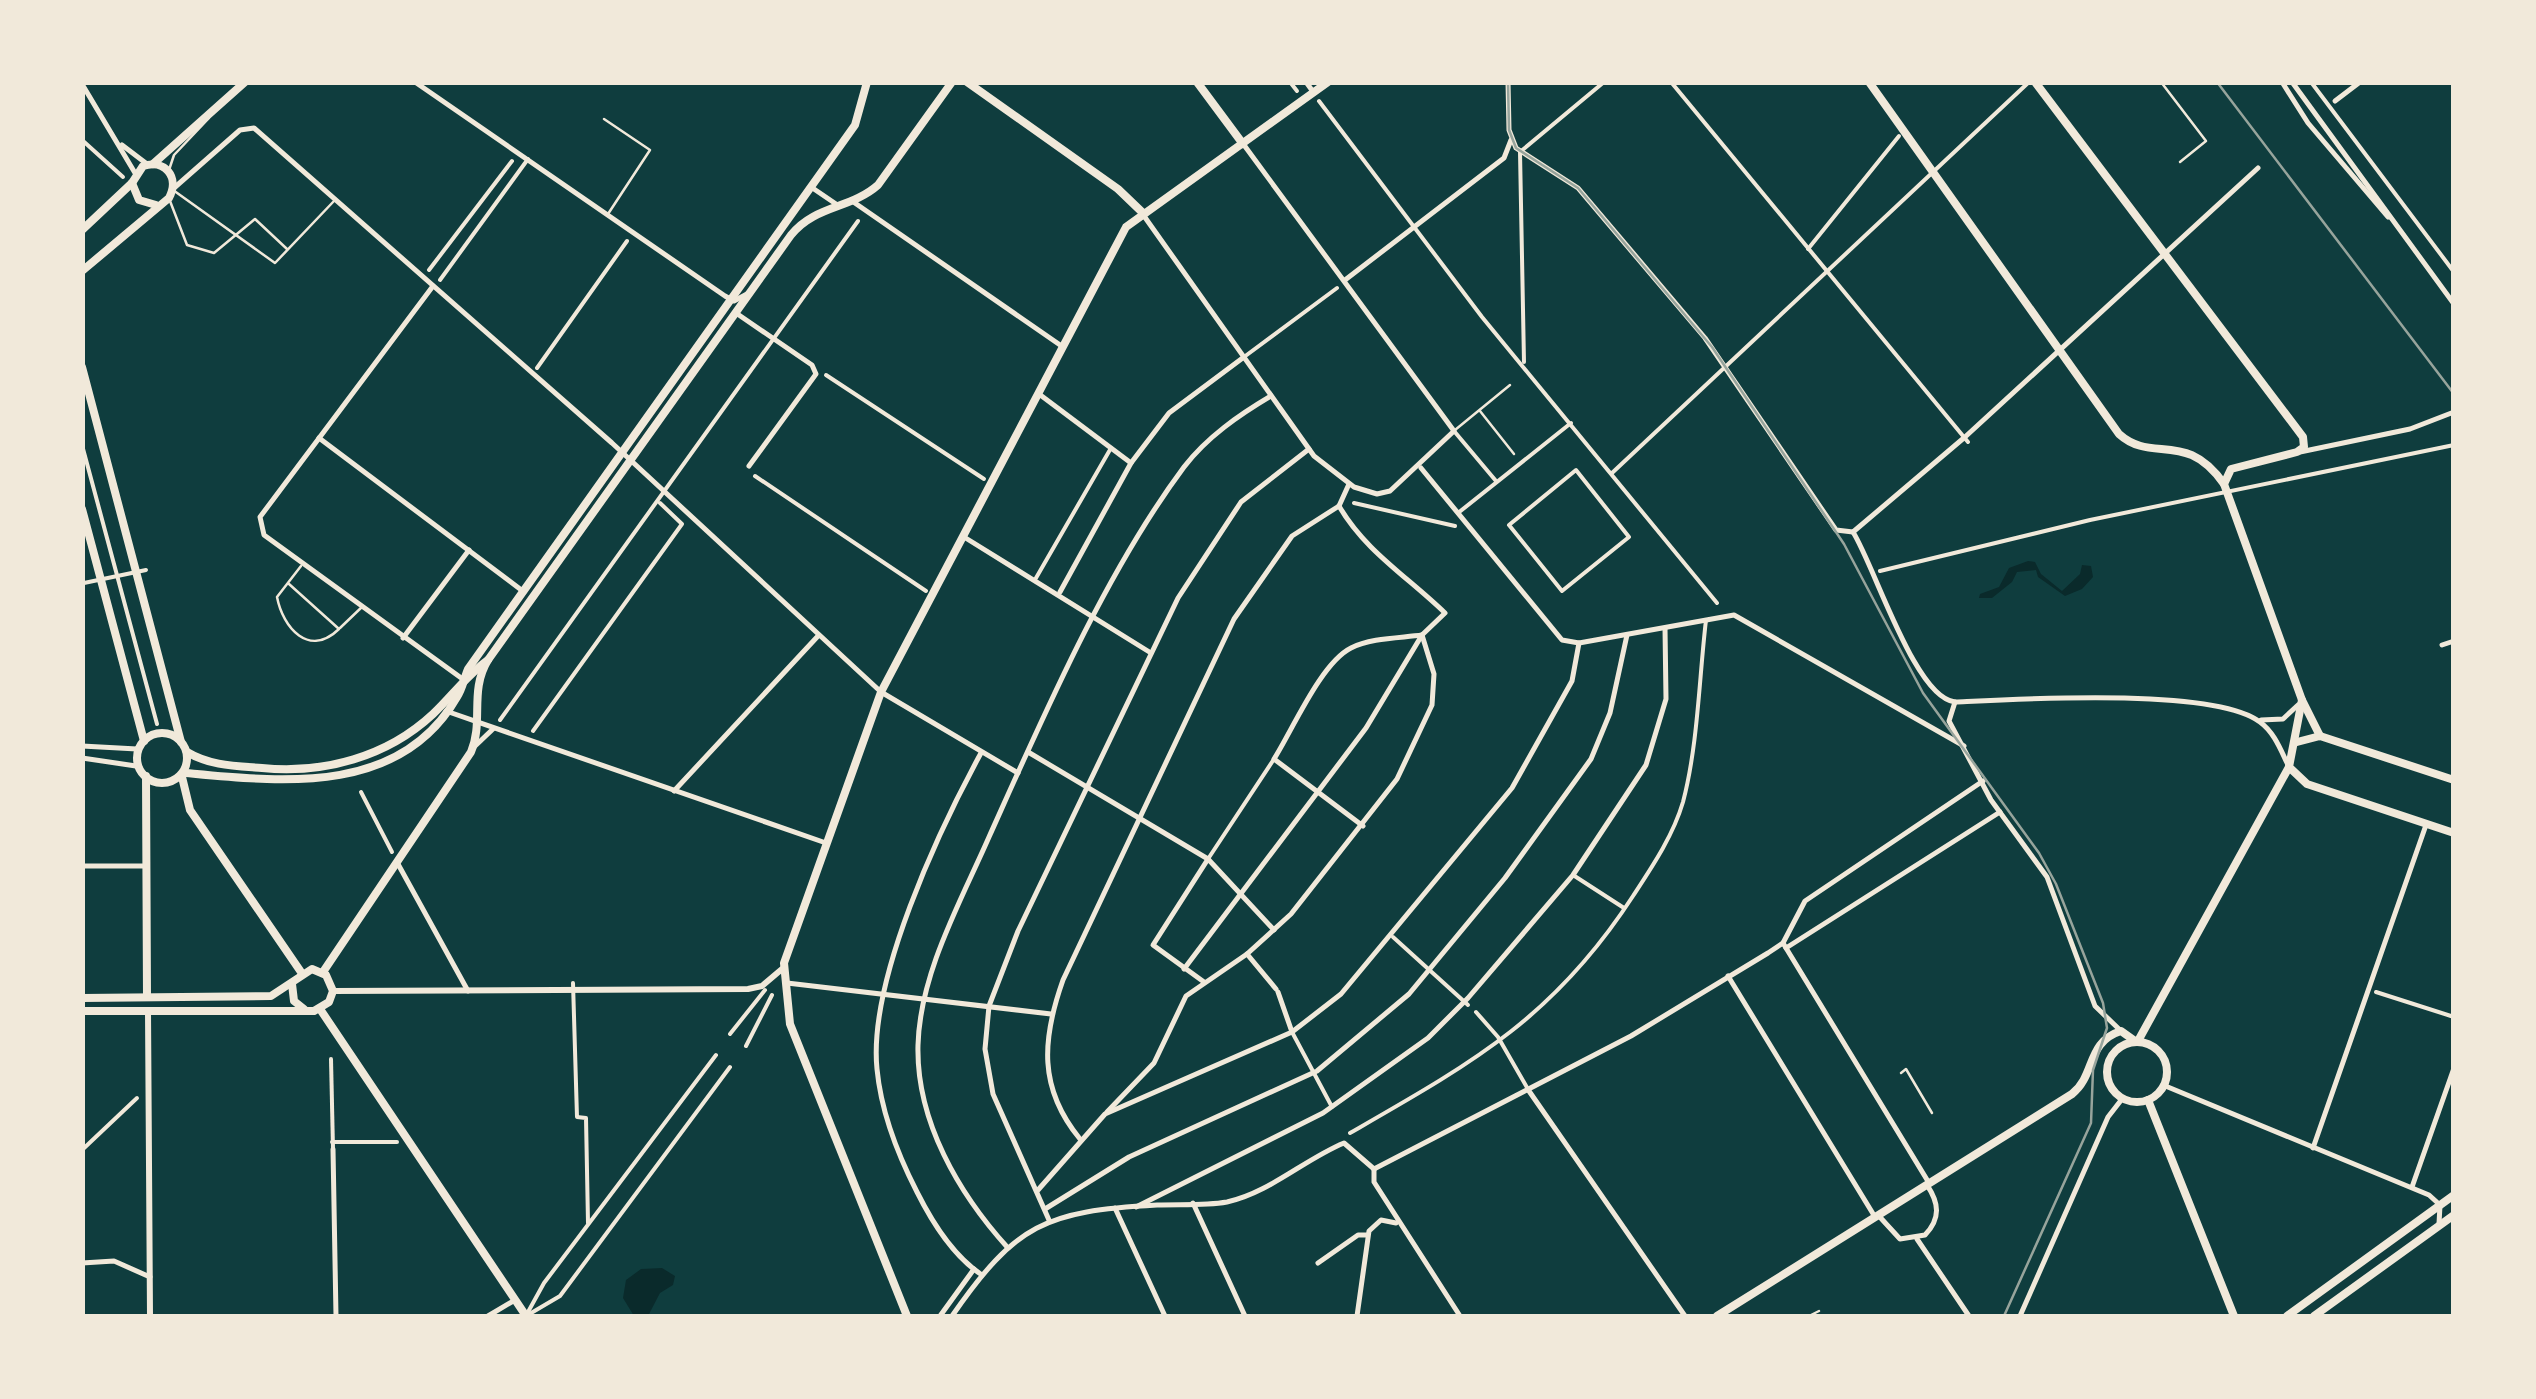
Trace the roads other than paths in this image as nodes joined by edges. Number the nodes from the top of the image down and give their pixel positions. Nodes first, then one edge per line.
1 (246, 82) edge
2 (415, 82) edge
3 (867, 82) edge
4 (952, 82) edge
5 (967, 82) edge
6 (1197, 82) edge
7 (1290, 82) edge
8 (1306, 82) edge
9 (1328, 82) edge
10 (1508, 82) edge
11 (1604, 82) edge
12 (1672, 82) edge
13 (1869, 82) edge
14 (2032, 82) edge
15 (2162, 82) edge
16 (2282, 82) edge
17 (2292, 82) edge
18 (2311, 82) edge
19 (2360, 82) edge
20 (82, 84) edge
21 (1297, 91) dead end
22 (1316, 97) junction
23 (2335, 101) dead end
24 (216, 108) junction
25 (604, 118) dead end
26 (1899, 136) dead end
27 (82, 140) edge
28 (1512, 140) junction
29 (120, 143) junction
30 (1243, 144) junction
31 (1518, 150) junction
32 (528, 159) junction
33 (512, 161) dead end
34 (2180, 162) dead end
35 (150, 164) junction
36 (2258, 168) dead end
37 (169, 171) junction
38 (1932, 174) junction
39 (123, 177) dead end
40 (134, 178) junction
41 (811, 187) junction
42 (172, 192) junction
43 (335, 200) junction
44 (851, 201) junction
45 (836, 204) junction
46 (156, 205) junction
47 (1142, 213) junction
48 (607, 216) junction
49 (858, 220) dead end
50 (1415, 229) junction
51 (82, 230) edge
52 (2400, 230) junction
53 (236, 238) junction
54 (627, 241) dead end
55 (1808, 249) junction
56 (288, 250) junction
57 (2165, 253) junction
58 (429, 270) dead end
59 (1826, 270) junction
60 (82, 271) edge
61 (2454, 272) edge
62 (440, 280) dead end
63 (1345, 280) junction
64 (433, 286) junction
65 (1337, 288) dead end
66 (753, 290) junction
67 (730, 300) junction
68 (2454, 304) edge
69 (736, 313) junction
70 (774, 340) junction
71 (1063, 347) junction
72 (2058, 352) junction
73 (1244, 357) junction
74 (1524, 365) junction
75 (1726, 367) junction
76 (82, 368) edge
77 (538, 368) dead end
78 (826, 375) dead end
79 (1510, 385) dead end
80 (1039, 394) junction
81 (1271, 396) junction
82 (1479, 410) junction
83 (2454, 412) edge
84 (1571, 423) junction
85 (1454, 431) junction
86 (318, 438) junction
87 (1966, 440) junction
88 (82, 445) edge
89 (2453, 446) edge
90 (1111, 448) junction
91 (1309, 449) junction
92 (2297, 452) junction
93 (622, 454) junction
94 (1514, 454) dead end
95 (631, 463) junction
96 (1131, 463) junction
97 (2209, 464) junction
98 (749, 466) dead end
99 (1421, 467) junction
100 (2231, 469) junction
101 (1612, 473) junction
102 (756, 476) dead end
103 (984, 478) dead end
104 (1496, 481) junction
105 (1350, 484) junction
106 (2226, 489) junction
107 (664, 495) junction
108 (659, 503) junction
109 (1354, 503) dead end
110 (1339, 506) junction
111 (82, 509) edge
112 (1458, 512) junction
113 (1455, 526) dead end
114 (1853, 532) junction
115 (964, 536) junction
116 (469, 550) junction
117 (304, 564) junction
118 (142, 570) junction
119 (1880, 571) dead end
120 (117, 574) junction
121 (100, 578) junction
122 (1036, 578) junction
123 (84, 583) edge
124 (289, 584) junction
125 (926, 591) dead end
126 (1562, 591) joint
127 (524, 592) junction
128 (1060, 592) junction
129 (1716, 603) dead end
130 (363, 606) junction
131 (1096, 616) junction
132 (1706, 623) junction
133 (1665, 628) junction
134 (339, 629) junction
135 (1627, 634) junction
136 (1422, 635) junction
137 (818, 636) junction
138 (403, 638) junction
139 (2454, 641) edge
140 (1579, 643) junction
141 (2442, 645) dead end
142 (1151, 653) junction
143 (488, 660) junction
144 (464, 680) junction
145 (880, 692) junction
146 (2302, 700) junction
147 (1951, 701) junction
148 (442, 710) junction
149 (500, 720) dead end
150 (2258, 720) junction
151 (477, 721) junction
152 (157, 724) dead end
153 (494, 729) junction
154 (532, 731) dead end
155 (2320, 736) junction
156 (181, 742) junction
157 (2296, 743) junction
158 (140, 745) junction
159 (82, 746) edge
160 (1964, 746) junction
161 (474, 747) junction
162 (188, 752) junction
163 (1028, 752) junction
164 (981, 753) junction
165 (82, 758) edge
166 (1274, 758) junction
167 (136, 766) junction
168 (2288, 767) junction
169 (1018, 773) junction
170 (184, 775) junction
171 (146, 776) junction
172 (2454, 780) edge
173 (1984, 782) junction
174 (674, 790) junction
175 (1087, 790) junction
176 (361, 792) dead end
177 (1317, 792) junction
178 (2000, 812) junction
179 (1138, 820) junction
180 (2426, 824) junction
181 (1363, 826) junction
182 (2454, 833) edge
183 (826, 843) junction
184 (392, 852) dead end
185 (1208, 859) junction
186 (398, 864) junction
187 (82, 866) edge
188 (146, 866) junction
189 (1573, 875) junction
190 (1240, 890) junction
191 (1625, 909) junction
192 (1274, 930) junction
193 (1393, 937) junction
194 (1784, 946) junction
195 (1247, 954) junction
196 (1184, 968) junction
197 (301, 972) junction
198 (323, 972) junction
199 (1427, 972) junction
200 (783, 974) junction
201 (1728, 976) junction
202 (1204, 982) junction
203 (292, 984) junction
204 (572, 987) junction
205 (468, 990) junction
206 (765, 990) dead end
207 (333, 991) junction
208 (886, 992) junction
209 (2376, 992) dead end
210 (772, 995) dead end
211 (147, 996) junction
212 (927, 996) junction
213 (82, 998) edge
214 (1466, 1004) junction
215 (989, 1006) junction
216 (308, 1010) junction
217 (320, 1010) junction
218 (82, 1011) edge
219 (148, 1011) junction
220 (1476, 1012) dead end
221 (1051, 1014) junction
222 (2454, 1017) edge
223 (2121, 1031) junction
224 (1292, 1032) junction
225 (730, 1034) dead end
226 (2136, 1041) junction
227 (1500, 1044) junction
228 (746, 1046) dead end
229 (716, 1055) dead end
230 (331, 1060) dead end
231 (730, 1067) dead end
232 (2454, 1068) edge
233 (1901, 1073) dead end
234 (1313, 1074) junction
235 (2163, 1085) junction
236 (1880, 1086) dead end
237 (1872, 1090) junction
238 (1529, 1091) junction
239 (137, 1098) dead end
240 (2122, 1099) junction
241 (2148, 1100) junction
242 (1332, 1107) junction
243 (1932, 1113) dead end
244 (1106, 1114) junction
245 (1350, 1133) dead end
246 (1081, 1139) junction
247 (397, 1142) dead end
248 (332, 1146) junction
249 (2314, 1148) junction
250 (82, 1150) edge
251 (1374, 1169) junction
252 (1928, 1184) junction
253 (2412, 1188) junction
254 (1037, 1192) junction
255 (2454, 1195) edge
256 (1193, 1204) junction
257 (2440, 1205) junction
258 (1136, 1207) junction
259 (1114, 1208) junction
260 (1045, 1209) junction
261 (1876, 1216) junction
262 (2454, 1216) edge
263 (1049, 1220) junction
264 (588, 1224) junction
265 (1399, 1224) junction
266 (2438, 1226) junction
267 (1367, 1235) junction
268 (1917, 1239) junction
269 (1008, 1248) junction
270 (82, 1262) edge
271 (1318, 1263) dead end
272 (974, 1269) junction
273 (982, 1275) junction
274 (150, 1277) junction
275 (515, 1300) junction
276 (1819, 1311) dead end
277 (150, 1316) edge
278 (336, 1316) edge
279 (488, 1316) edge
280 (526, 1316) edge
281 (908, 1316) edge
282 (940, 1316) edge
283 (952, 1316) edge
284 (1165, 1316) edge
285 (1245, 1316) edge
286 (1357, 1316) edge
287 (1460, 1316) edge
288 (1685, 1316) edge
289 (1717, 1316) edge
290 (1809, 1316) edge
291 (1968, 1316) edge
292 (2020, 1316) edge
293 (2234, 1316) edge
294 (2286, 1316) edge
295 (2314, 1316) edge

1 - 24 main road
2 - 32 street
3 - 41 main road
4 - 44 main road
5 - 47 main road
6 - 30 main road
7 - 21 street
8 - 22 street
9 - 22 main road
10 - 28 street
11 - 31 street
12 - 55 street
13 - 38 main road
14 - 38 street
14 - 57 main road
15 - 34 lane
16 - 52 street
17 - 52 street
18 - 61 street
19 - 23 street
20 - 29 street
22 - 30 main road
22 - 50 street
24 - 35 main road
24 - 37 lane
25 - 48 lane
26 - 55 street
27 - 39 street
28 - 31 street
28 - 50 street
29 - 35 street
29 - 40 street
30 - 47 main road
30 - 63 street
31 - 74 street
31 - 75 street
32 - 48 street
32 - 62 street
33 - 58 street
35 - 37 main road
35 - 40 main road
36 - 57 street
37 - 42 main road
38 - 59 street
38 - 72 main road
40 - 46 main road
40 - 51 main road
41 - 45 street
41 - 67 main road
42 - 43 street
42 - 46 main road
42 - 53 lane
42 - 53 lane
43 - 56 lane
43 - 64 street
44 - 45 main road
44 - 71 street
45 - 66 main road
46 - 60 main road
47 - 71 main road
47 - 73 street
48 - 67 street
49 - 70 street
50 - 63 street
50 - 74 street
52 - 68 street
53 - 56 lane
53 - 56 lane
54 - 77 street
55 - 59 street
57 - 72 street
57 - 92 main road
59 - 75 street
59 - 87 street
63 - 85 street
64 - 86 street
64 - 93 street
65 - 73 street
66 - 67 street
66 - 69 main road
67 - 93 main road
69 - 70 street
69 - 95 main road
70 - 98 street
70 - 107 street
71 - 80 main road
72 - 87 street
72 - 97 main road
73 - 81 street
73 - 96 street
74 - 84 street
75 - 101 street
75 - 114 street
76 - 118 main road
78 - 103 street
79 - 82 lane
80 - 90 street
80 - 115 main road
81 - 91 street
81 - 131 street
82 - 85 lane
82 - 94 lane
83 - 92 street
84 - 101 street
84 - 104 street
85 - 99 street
85 - 104 street
86 - 116 street
86 - 117 street
87 - 114 street
88 - 120 street
89 - 106 street
90 - 96 street
90 - 122 street
91 - 105 street
91 - 142 street
92 - 100 main road
93 - 95 street
93 - 127 main road
95 - 107 street
95 - 143 main road
96 - 128 street
97 - 100 main road
97 - 106 main road
99 - 105 street
99 - 112 street
100 - 106 main road
101 - 129 street
102 - 125 street
104 - 112 street
105 - 110 street
106 - 119 street
106 - 146 main road
107 - 108 street
107 - 137 street
108 - 149 street
108 - 154 street
109 - 113 street
110 - 136 street
110 - 179 street
111 - 121 main road
112 - 140 street
114 - 147 street
115 - 122 street
115 - 145 main road
116 - 127 street
116 - 138 street
117 - 124 lane
117 - 130 street
118 - 120 street
118 - 156 main road
120 - 121 street
120 - 152 street
121 - 123 street
121 - 158 main road
122 - 128 street
124 - 134 lane
124 - 134 lane
126 - 126 street
127 - 144 main road
128 - 131 street
130 - 134 lane
130 - 138 street
131 - 142 street
131 - 163 street
132 - 133 street
132 - 160 street
132 - 191 street
133 - 135 street
133 - 189 street
135 - 140 street
135 - 199 street
136 - 166 street
136 - 177 street
136 - 181 street
137 - 145 street
137 - 174 street
138 - 144 street
139 - 141 street
140 - 193 street
142 - 175 street
143 - 144 main road
143 - 151 main road
144 - 148 main road
145 - 164 street
145 - 183 main road
146 - 150 street
146 - 155 main road
146 - 157 main road
147 - 150 street
147 - 160 street
148 - 151 street
148 - 162 main road
148 - 170 main road
150 - 168 street
151 - 153 street
151 - 161 main road
153 - 161 street
153 - 174 street
155 - 157 main road
155 - 172 main road
156 - 158 main road
156 - 162 main road
157 - 168 main road
158 - 159 street
158 - 167 main road
160 - 173 street
161 - 186 main road
162 - 170 main road
163 - 169 street
163 - 175 street
164 - 169 street
164 - 208 street
165 - 167 street
166 - 177 street
166 - 185 street
167 - 171 main road
168 - 180 main road
168 - 226 main road
169 - 212 street
170 - 171 main road
170 - 197 main road
171 - 188 main road
173 - 178 street
173 - 194 street
174 - 183 street
175 - 179 street
175 - 215 street
176 - 184 street
177 - 181 street
177 - 190 street
178 - 194 street
178 - 223 street
179 - 185 street
179 - 221 street
180 - 182 main road
180 - 249 street
181 - 192 street
183 - 200 main road
185 - 190 street
185 - 196 street
186 - 198 main road
186 - 205 street
187 - 188 street
188 - 211 main road
189 - 191 street
189 - 214 street
190 - 192 street
190 - 196 street
191 - 227 street
192 - 195 street
193 - 199 street
193 - 224 street
194 - 201 street
194 - 237 street
195 - 202 street
195 - 224 street
196 - 202 street
197 - 198 main road
197 - 203 main road
198 - 207 main road
199 - 214 street
199 - 234 street
200 - 204 street
200 - 208 street
200 - 281 main road
201 - 238 street
201 - 261 street
202 - 244 street
203 - 211 main road
203 - 216 main road
204 - 205 street
204 - 264 street
205 - 207 street
206 - 225 street
207 - 217 main road
208 - 212 street
208 - 272 street
209 - 222 street
210 - 228 street
211 - 213 main road
211 - 219 main road
212 - 215 street
212 - 269 street
214 - 242 street
215 - 221 street
215 - 254 street
216 - 217 main road
216 - 219 main road
217 - 275 main road
218 - 219 main road
219 - 274 street
220 - 227 street
221 - 246 street
223 - 226 main road
223 - 252 main road
224 - 234 street
224 - 244 street
226 - 235 main road
226 - 240 main road
227 - 238 street
227 - 245 street
229 - 264 street
230 - 248 street
231 - 280 street
232 - 253 street
233 - 243 lane
234 - 242 street
234 - 260 street
235 - 241 main road
235 - 249 street
236 - 237 lane
237 - 252 street
238 - 251 street
238 - 288 street
239 - 250 street
240 - 241 main road
240 - 292 street
241 - 293 main road
242 - 258 street
244 - 246 street
246 - 254 street
247 - 248 street
248 - 278 street
249 - 253 street
251 - 256 street
251 - 265 street
252 - 261 main road
252 - 268 street
253 - 257 street
254 - 260 street
255 - 257 main road
256 - 258 street
256 - 285 street
257 - 266 street
257 - 294 main road
258 - 259 street
259 - 263 street
259 - 284 street
260 - 263 street
261 - 268 street
261 - 289 main road
262 - 266 main road
263 - 269 street
264 - 280 street
265 - 267 street
265 - 287 street
266 - 295 main road
267 - 271 street
267 - 286 street
268 - 291 street
269 - 273 street
270 - 274 street
272 - 273 street
272 - 282 street
273 - 283 street
274 - 277 street
275 - 279 street
275 - 280 main road
276 - 290 lane

